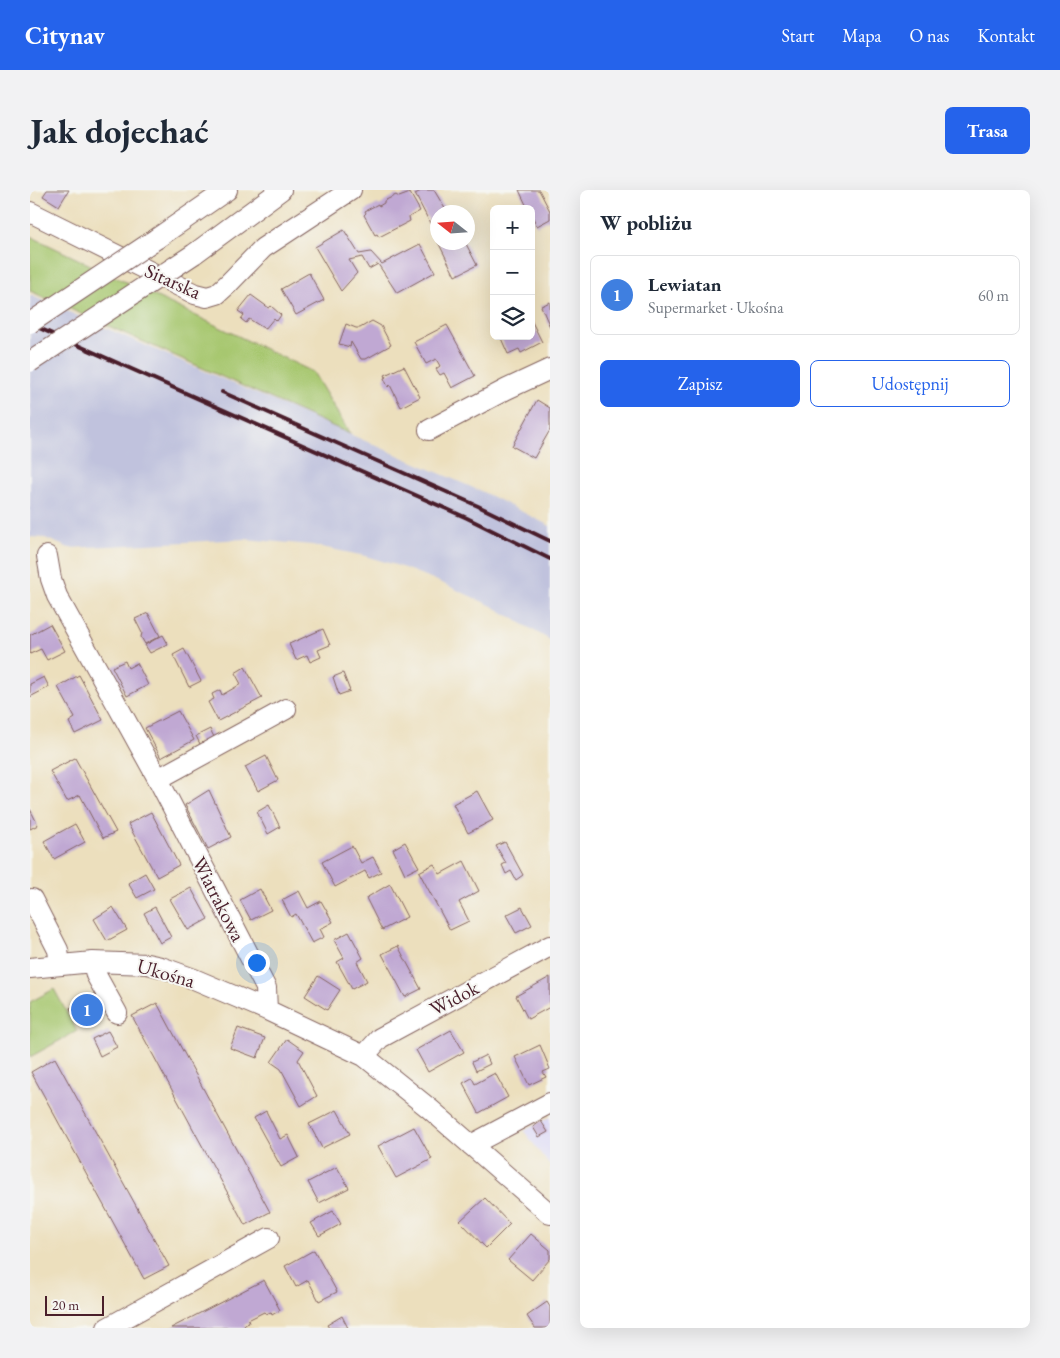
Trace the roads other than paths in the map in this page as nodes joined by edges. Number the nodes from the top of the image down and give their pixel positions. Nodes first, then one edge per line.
1 (227, 190) edge
2 (281, 190) edge
3 (351, 190) edge
4 (30, 212) edge
5 (30, 323) edge
6 (30, 362) edge
7 (550, 369) edge
8 (429, 430) dead end
9 (47, 556) dead end
10 (286, 709) dead end
11 (158, 779) junction
12 (32, 899) dead end
13 (550, 946) edge
14 (93, 962) junction
15 (60, 965) junction
16 (30, 968) edge
17 (267, 1010) junction
18 (117, 1013) dead end
19 (364, 1056) junction
20 (550, 1104) edge
21 (471, 1145) junction
22 (550, 1214) edge
23 (269, 1238) dead end
24 (107, 1328) edge

1 - 5 street, bridge
2 - 6 street, bridge
3 - 4 street, Sitarska
7 - 8 street
9 - 11 street, Wiatrakowa
10 - 11 street
11 - 17 street, Wiatrakowa
12 - 15 street
13 - 19 street, Widok
14 - 15 street, Ukośna
14 - 17 street, Ukośna
14 - 18 street
15 - 16 street, Ukośna
17 - 19 street
19 - 21 street
20 - 21 street
21 - 22 street
23 - 24 street

